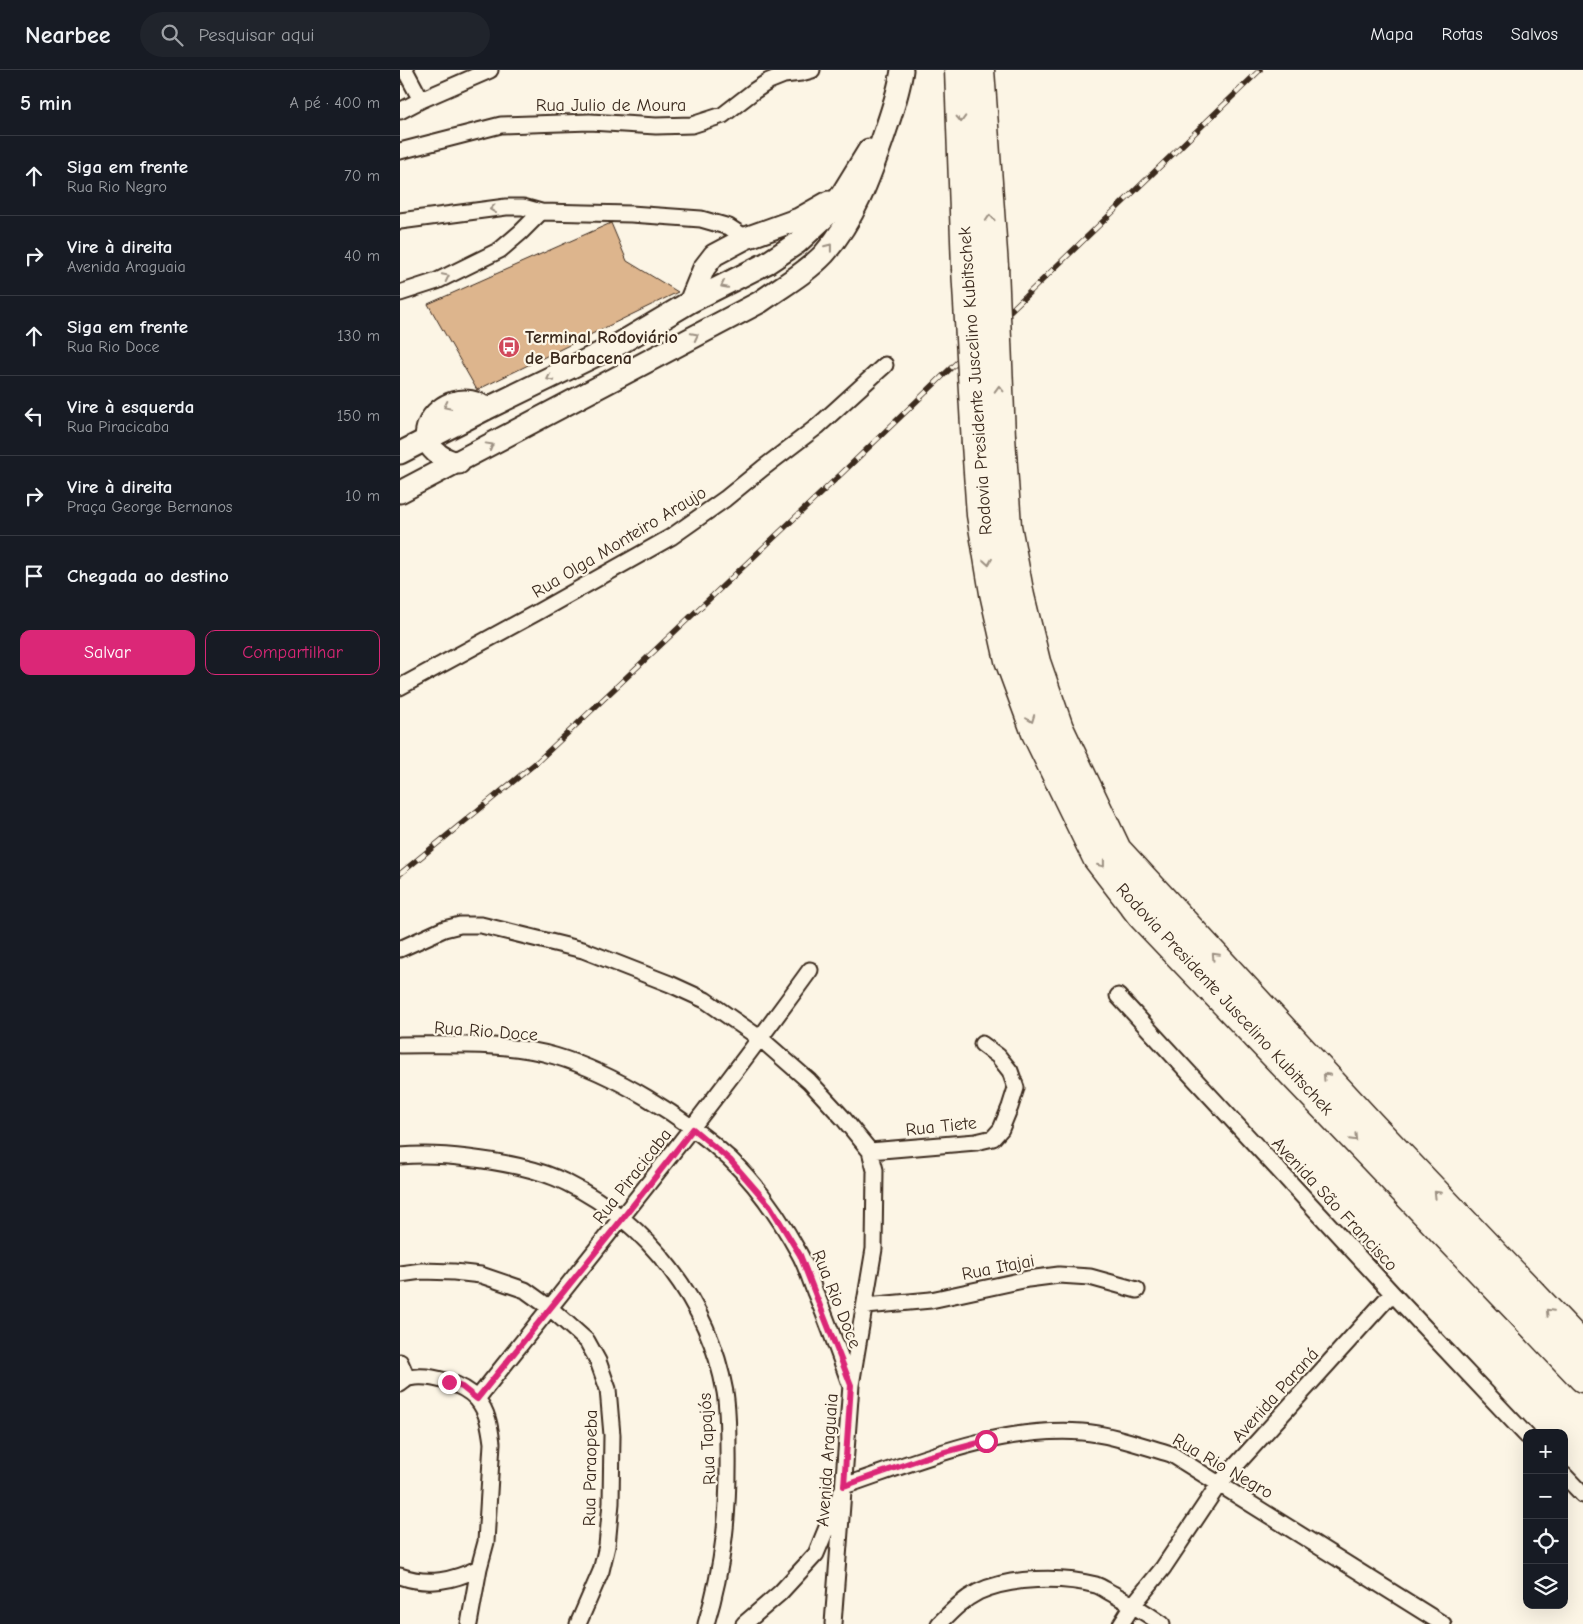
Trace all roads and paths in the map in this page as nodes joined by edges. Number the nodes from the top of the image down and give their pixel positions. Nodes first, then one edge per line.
1 (405, 70) edge
2 (490, 70) edge
3 (812, 70) edge
4 (959, 70) edge
5 (980, 70) edge
6 (783, 72) edge
7 (900, 79) edge
8 (421, 100) junction
9 (400, 111) edge
10 (400, 151) edge
11 (842, 194) junction
12 (541, 212) junction
13 (400, 221) edge
14 (746, 238) junction
15 (768, 263) junction
16 (400, 293) edge
17 (690, 302) junction
18 (760, 302) junction
19 (885, 365) dead end
20 (426, 440) junction
21 (988, 441) junction
22 (400, 453) edge
23 (459, 463) junction
24 (400, 492) edge
25 (400, 687) edge
26 (400, 949) edge
27 (810, 970) dead end
28 (1118, 996) dead end
29 (761, 1039) junction
30 (982, 1044) dead end
31 (400, 1045) edge
32 (693, 1129) junction
33 (870, 1151) junction
34 (400, 1156) edge
35 (623, 1218) junction
36 (400, 1274) edge
37 (1137, 1290) dead end
38 (1392, 1293) junction
39 (866, 1306) junction
40 (550, 1308) junction
41 (1583, 1347) edge
42 (400, 1362) edge
43 (1583, 1378) edge
44 (404, 1381) edge
45 (851, 1385) junction
46 (477, 1399) junction
47 (1523, 1432) edge
48 (1568, 1479) edge
49 (1219, 1484) junction
50 (844, 1486) junction
51 (1583, 1495) edge
52 (479, 1568) junction
53 (400, 1576) edge
54 (1133, 1605) junction
55 (469, 1624) edge
56 (578, 1624) edge
57 (706, 1624) edge
58 (744, 1624) edge
59 (832, 1624) edge
60 (939, 1624) edge
61 (1121, 1624) edge
62 (1132, 1624) edge
63 (1162, 1624) edge
64 (1443, 1624) edge

1 - 8 street
2 - 8 street
3 - 6 street, Rua Julio de Moura
4 -> 21 highway, Rodovia Presidente Juscelino Kubitschek, bridge
21 -> 5 highway, Rodovia Presidente Juscelino Kubitschek, bridge
6 - 10 street, Rua Julio de Moura
7 - 11 main road
18 -> 7 main road
8 - 9 street
11 - 14 main road
11 - 15 main road
12 -> 13 street
12 - 14 street
16 -> 12 street
14 - 15 main road
14 - 17 main road
15 -> 17 main road
15 - 18 main road
17 -> 20 main road
23 -> 18 main road
19 - 25 street, Rua Olga Monteiro Araujo
20 - 22 main road
20 - 23 main road
41 -> 21 highway, Rodovia Presidente Juscelino Kubitschek
21 -> 43 highway, Rodovia Presidente Juscelino Kubitschek
23 - 24 main road
26 - 29 street
27 - 29 street, Rua Piracicaba
28 - 38 street, Avenida São Francisco
29 - 32 street, Rua Piracicaba
29 - 33 street
30 - 33 street, Rua Tiete
31 - 32 street, Rua Rio Doce
32 - 35 street, Rua Piracicaba
32 - 45 street, Rua Rio Doce
33 - 39 street, Avenida Araguaia
34 - 35 street, Rua Tapajós
35 - 40 street, Rua Piracicaba
35 - 57 street, Rua Tapajós
36 - 40 street, Rua Paraopeba
37 - 39 street, Rua Itajai
38 - 47 street, Avenida São Francisco
38 - 49 street, Avenida Paraná
39 - 45 street, Avenida Araguaia
40 - 46 street, Rua Piracicaba
40 - 56 street, Rua Paraopeba
42 - 44 street
44 - 46 street
45 - 50 street, Avenida Araguaia
46 - 52 street
48 - 51 street
49 - 50 street, Rua Rio Negro
49 - 54 street, Avenida Paraná
49 - 64 street, Rua Rio Negro
50 - 58 street
50 - 59 street, Avenida Araguaia
52 - 53 street
52 - 55 street
54 - 60 street
54 - 61 street, Avenida Paraná
54 - 62 street
54 - 63 street

